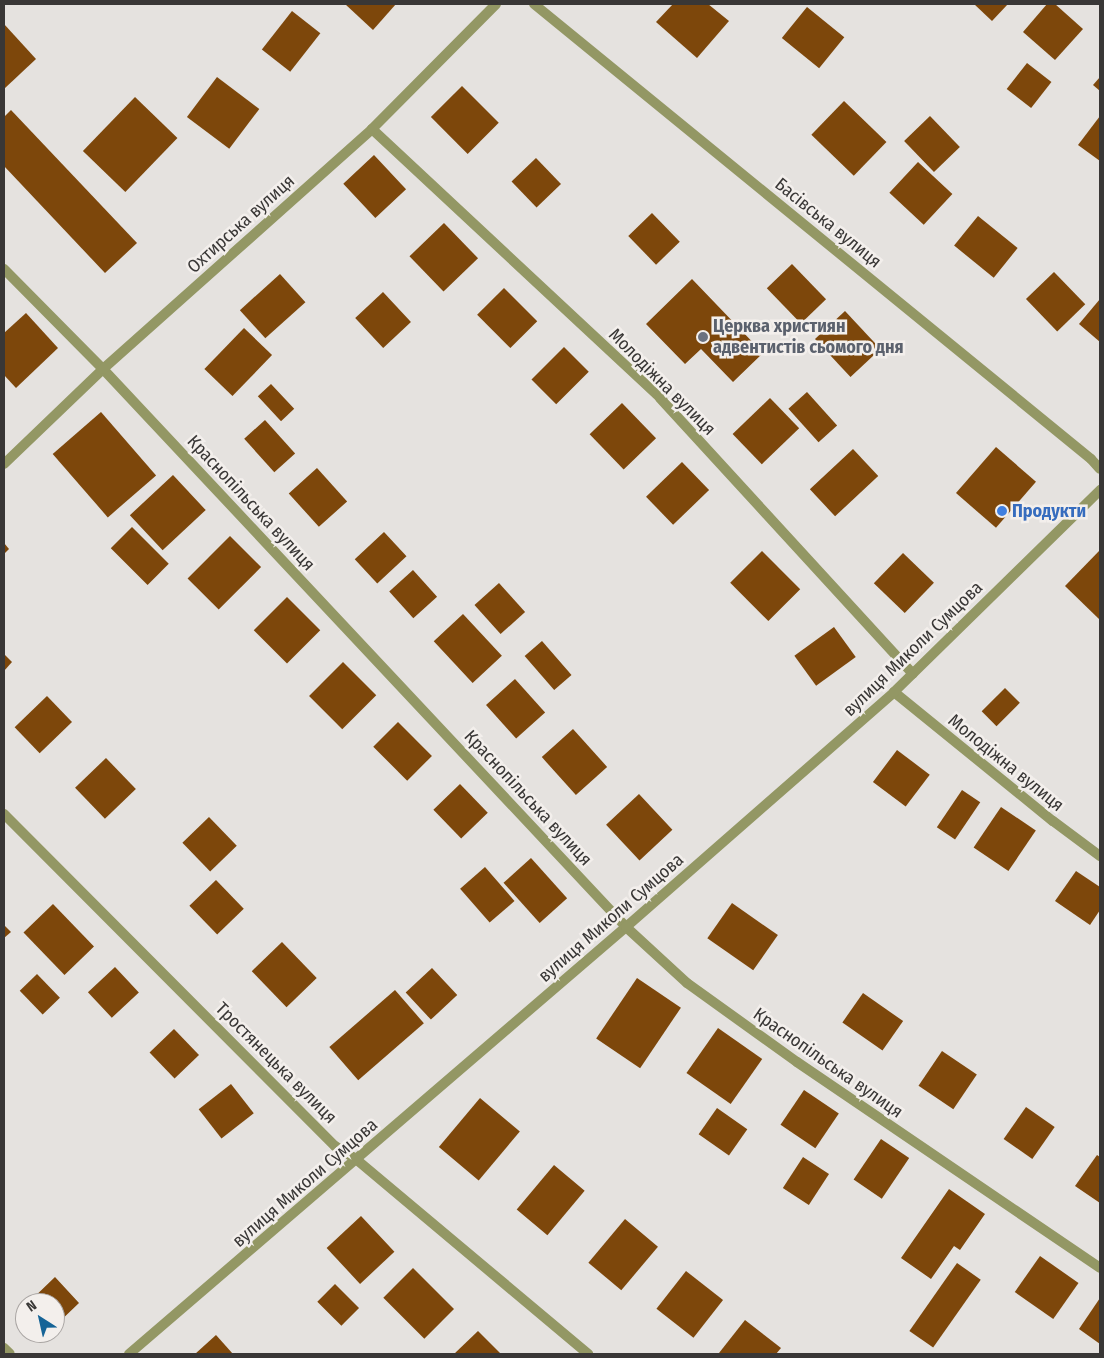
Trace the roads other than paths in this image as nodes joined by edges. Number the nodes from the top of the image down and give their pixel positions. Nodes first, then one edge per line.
1 (496, 4) edge
2 (534, 4) edge
3 (372, 129) junction
4 (4, 269) edge
5 (103, 369) junction
6 (4, 464) edge
7 (1100, 469) edge
8 (1100, 490) edge
9 (912, 674) junction
10 (894, 692) junction
11 (4, 814) edge
12 (1100, 856) edge
13 (626, 927) junction
14 (357, 1160) junction
15 (1100, 1268) edge
16 (4, 1348) edge
17 (10, 1354) edge
18 (129, 1354) edge
19 (588, 1354) edge

1 - 3 street, Охтирська вулиця
2 - 7 street, Басівська вулиця
3 - 5 street, Охтирська вулиця
3 - 9 street, Молодіжна вулиця
4 - 5 street, Краснопільська вулиця
5 - 6 street, Охтирська вулиця
5 - 13 street, Краснопільська вулиця
8 - 9 street, вулиця Миколи Сумцова
9 - 10 street, вулиця Миколи Сумцова
10 - 12 street, Молодіжна вулиця
10 - 13 street, вулиця Миколи Сумцова
11 - 14 street, Тростянецька вулиця
13 - 14 street, вулиця Миколи Сумцова
13 - 15 street, Краснопільська вулиця
14 - 18 street, вулиця Миколи Сумцова
14 - 19 street, Тростянецька вулиця
16 - 17 street

